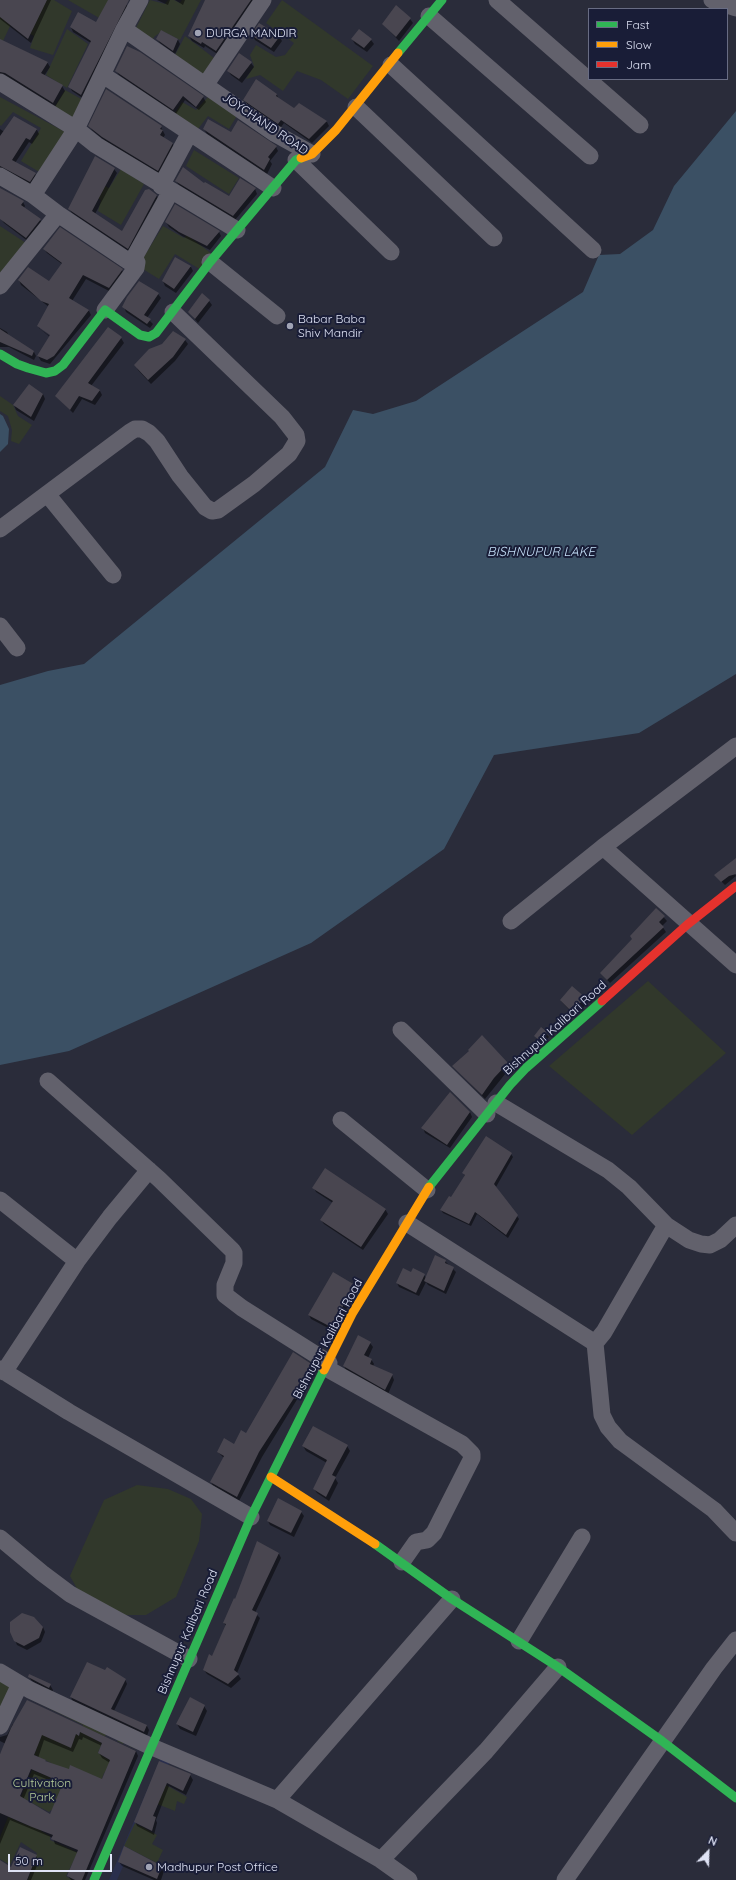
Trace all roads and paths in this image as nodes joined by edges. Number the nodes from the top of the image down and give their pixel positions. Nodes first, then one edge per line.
1 (140, 0) edge
2 (263, 0) edge
3 (442, 0) edge
4 (497, 0) edge
5 (715, 4) edge
6 (736, 8) edge
7 (429, 16) junction
8 (124, 29) junction
9 (391, 65) junction
10 (103, 75) junction
11 (588, 80) edge
12 (589, 80) edge
13 (0, 82) edge
14 (206, 84) junction
15 (356, 107) junction
16 (640, 125) dead end
17 (76, 129) junction
18 (190, 134) junction
19 (312, 154) junction
20 (590, 156) dead end
21 (296, 160) junction
22 (0, 176) edge
23 (166, 188) junction
24 (272, 188) junction
25 (33, 195) junction
26 (58, 214) junction
27 (237, 230) junction
28 (494, 238) dead end
29 (593, 250) dead end
30 (391, 252) dead end
31 (134, 262) junction
32 (210, 262) junction
33 (0, 286) edge
34 (105, 310) junction
35 (173, 312) junction
36 (277, 316) dead end
37 (0, 354) edge
38 (47, 494) junction
39 (0, 529) edge
40 (113, 575) dead end
41 (0, 626) edge
42 (17, 648) dead end
43 (736, 746) edge
44 (603, 847) junction
45 (736, 886) edge
46 (511, 921) dead end
47 (688, 924) junction
48 (736, 966) edge
49 (401, 1030) dead end
50 (48, 1081) dead end
51 (491, 1108) junction
52 (341, 1120) dead end
53 (150, 1170) junction
54 (427, 1190) junction
55 (0, 1200) edge
56 (407, 1223) junction
57 (666, 1225) junction
58 (736, 1225) edge
59 (77, 1261) junction
60 (595, 1343) junction
61 (327, 1365) junction
62 (2, 1371) edge
63 (271, 1477) junction
64 (251, 1517) junction
65 (736, 1533) edge
66 (582, 1536) dead end
67 (0, 1538) edge
68 (402, 1562) junction
69 (452, 1599) junction
70 (736, 1640) edge
71 (519, 1641) junction
72 (189, 1659) junction
73 (558, 1667) junction
74 (0, 1672) edge
75 (20, 1684) junction
76 (0, 1726) edge
77 (662, 1741) junction
78 (152, 1747) junction
79 (736, 1798) edge
80 (277, 1800) junction
81 (381, 1860) junction
82 (94, 1880) edge
83 (409, 1880) edge
84 (565, 1880) edge

1 - 8 street
2 - 14 street
3 - 7 street
4 - 11 street
5 - 6 street
7 - 9 street
7 - 20 street
8 - 10 street
8 - 14 street, JOYCHAND ROAD
9 - 15 street
9 - 29 street
10 - 17 street
10 - 18 street
12 - 16 street
13 - 17 street
14 - 19 street, JOYCHAND ROAD
15 - 19 street
15 - 28 street
17 - 23 street
17 - 25 street
18 - 23 street
18 - 24 street
19 - 21 street, JOYCHAND ROAD
21 - 24 street, JOYCHAND ROAD
21 - 30 street
22 - 25 street
23 - 27 street
23 - 31 street
24 - 27 street, JOYCHAND ROAD
25 - 26 street
26 - 31 street
26 - 33 street
27 - 32 street, JOYCHAND ROAD
31 - 34 street
32 - 35 street, JOYCHAND ROAD
32 - 36 street
34 - 35 street, JOYCHAND ROAD
34 - 37 street
35 - 38 street
38 - 39 street
38 - 40 street
41 - 42 street
43 - 44 street
44 - 46 street
44 - 47 street
45 - 47 street, Bishnupur Kalibari Road
47 - 48 street
47 - 51 street, Bishnupur Kalibari Road
49 - 51 street
50 - 53 street
51 - 54 street, Bishnupur Kalibari Road
51 - 57 street
52 - 54 street
53 - 59 street
53 - 61 street
54 - 56 street, Bishnupur Kalibari Road
55 - 59 street
56 - 60 street
56 - 61 street, Bishnupur Kalibari Road
57 - 58 street
57 - 60 street
59 - 62 street
60 - 65 street
61 - 63 street, Bishnupur Kalibari Road
61 - 68 street
62 - 64 street
63 - 64 street, Bishnupur Kalibari Road
63 - 68 street
64 - 72 street, Bishnupur Kalibari Road
66 - 71 street
67 - 72 street
68 - 69 street
69 - 71 street
69 - 80 street
70 - 77 street
71 - 73 street
72 - 78 street, Bishnupur Kalibari Road
73 - 77 street
73 - 81 street
74 - 75 street
75 - 76 street
75 - 78 street
77 - 79 street
77 - 84 street
78 - 80 street
78 - 82 street, Bishnupur Kalibari Road
80 - 81 street
81 - 83 street

